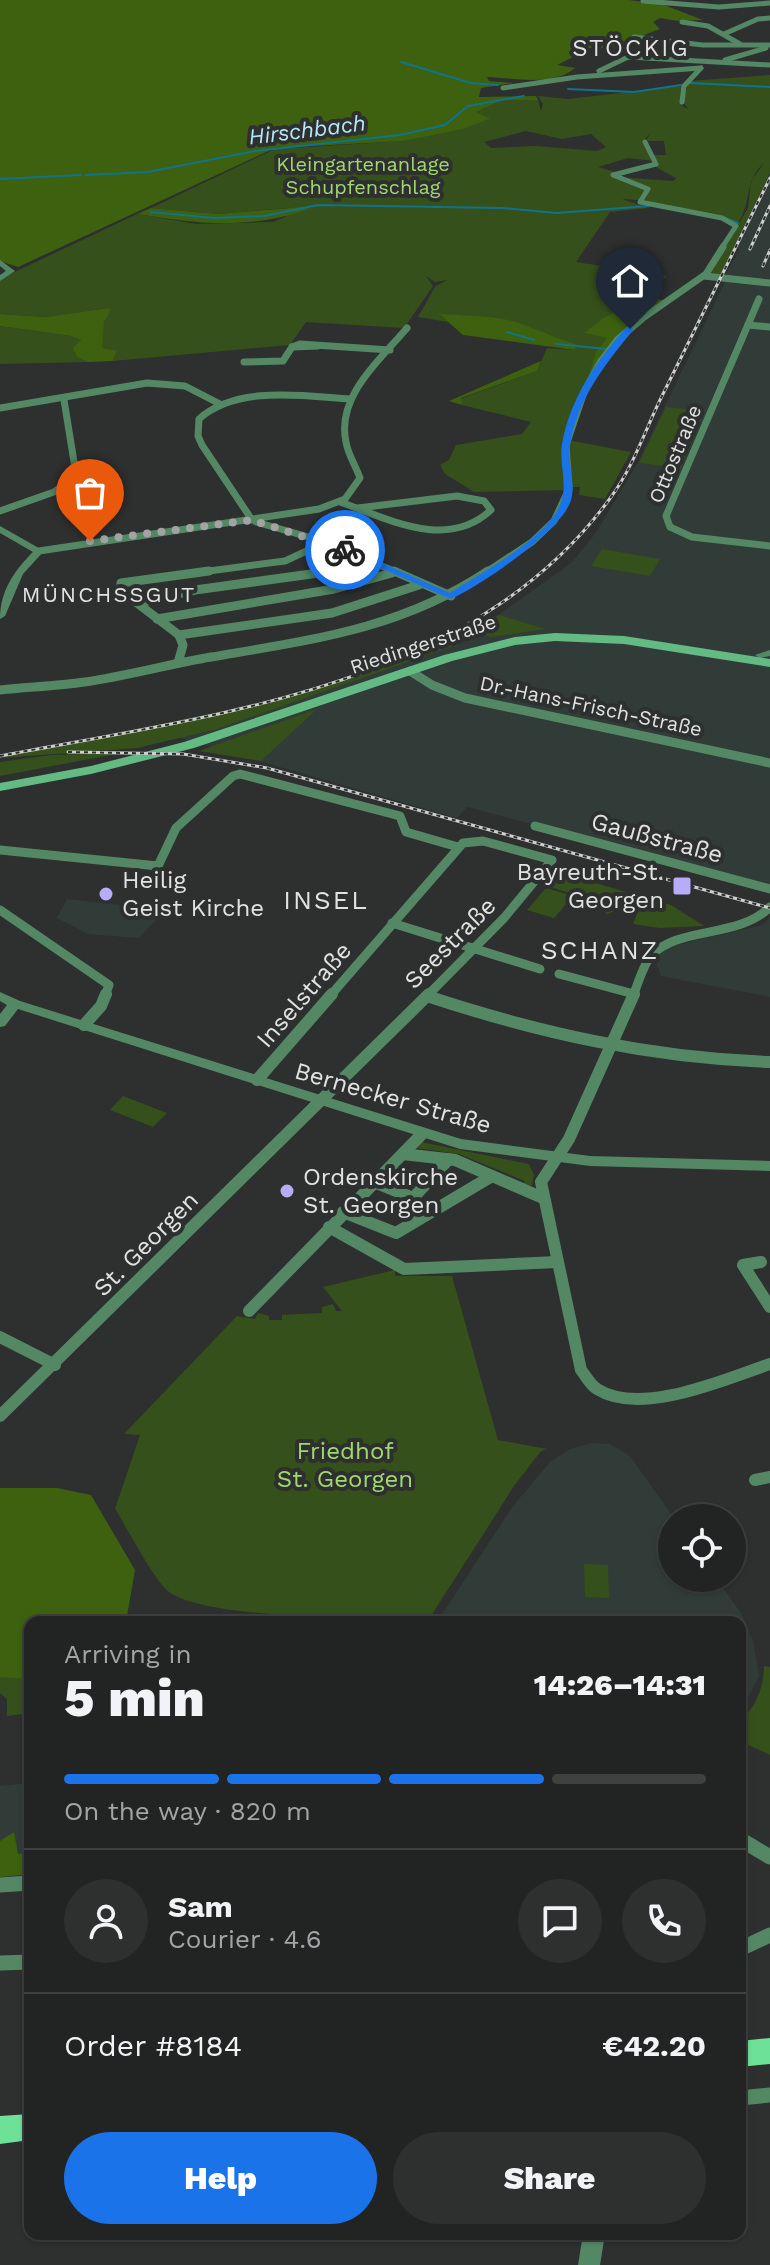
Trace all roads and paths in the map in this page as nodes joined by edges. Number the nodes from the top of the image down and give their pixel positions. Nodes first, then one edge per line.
1 (643, 1) edge
2 (770, 3) edge
3 (770, 18) edge
4 (682, 22) dead end
5 (724, 34) junction
6 (634, 37) dead end
7 (740, 45) junction
8 (770, 46) edge
9 (720, 61) junction
10 (770, 65) edge
11 (701, 68) junction
12 (593, 76) junction
13 (503, 88) dead end
14 (682, 102) dead end
15 (645, 142) dead end
16 (0, 262) edge
17 (704, 276) junction
18 (0, 279) edge
19 (770, 283) edge
20 (759, 299) dead end
21 (748, 325) junction
22 (770, 327) edge
23 (407, 328) dead end
24 (390, 350) junction
25 (244, 362) dead end
26 (350, 399) junction
27 (64, 400) junction
28 (220, 404) junction
29 (0, 408) edge
30 (340, 502) junction
31 (358, 508) junction
32 (0, 511) edge
33 (252, 520) junction
34 (0, 529) edge
35 (326, 542) junction
36 (770, 546) edge
37 (39, 551) junction
38 (367, 560) junction
39 (392, 573) junction
40 (419, 585) junction
41 (4, 595) edge
42 (451, 596) junction
43 (138, 603) junction
44 (0, 616) edge
45 (157, 619) junction
46 (179, 635) junction
47 (692, 645) junction
48 (671, 647) junction
49 (767, 657) edge
50 (178, 663) junction
51 (410, 671) junction
52 (0, 690) edge
53 (329, 699) junction
54 (255, 724) junction
55 (770, 763) edge
56 (0, 780) edge
57 (0, 787) edge
58 (0, 793) edge
59 (535, 826) dead end
60 (458, 847) junction
61 (0, 850) edge
62 (770, 889) edge
63 (770, 908) edge
64 (0, 910) edge
65 (392, 923) junction
66 (474, 948) junction
67 (540, 969) dead end
68 (559, 974) dead end
69 (634, 994) junction
70 (0, 996) edge
71 (427, 996) junction
72 (15, 1004) junction
73 (0, 1023) edge
74 (84, 1025) junction
75 (611, 1045) junction
76 (770, 1062) edge
77 (257, 1080) junction
78 (321, 1103) junction
79 (422, 1134) junction
80 (403, 1154) junction
81 (554, 1158) junction
82 (449, 1159) junction
83 (770, 1166) edge
84 (492, 1176) junction
85 (374, 1182) junction
86 (543, 1198) junction
87 (343, 1212) junction
88 (329, 1227) junction
89 (557, 1262) junction
90 (761, 1262) dead end
91 (770, 1307) edge
92 (249, 1311) dead end
93 (0, 1337) edge
94 (770, 1364) edge
95 (55, 1365) junction
96 (0, 1416) edge
97 (770, 1477) edge
98 (755, 1480) dead end
99 (746, 1843) edge
100 (770, 1857) edge
101 (24, 1883) edge
102 (0, 1885) edge
103 (770, 1935) edge
104 (746, 1946) edge
105 (24, 1962) edge
106 (0, 1963) edge
107 (770, 2051) edge
108 (746, 2053) edge
109 (770, 2095) edge
110 (746, 2097) edge
111 (24, 2128) edge
112 (0, 2130) edge
113 (593, 2240) edge
114 (589, 2265) edge

1 - 2 street
3 - 5 street
4 - 5 street
5 - 7 street
6 - 7 street
7 - 8 street
8 - 9 street
9 - 10 street
9 - 11 street
9 - 12 street
11 - 12 street
11 - 14 street
12 - 13 street
15 - 17 street
16 - 18 street
17 - 19 street
17 - 42 street
20 - 21 street, Ottostraße
21 - 22 street
21 - 36 street, Ottostraße
23 - 24 street
24 - 25 street
24 - 26 street
26 - 28 street
26 - 30 street
27 - 28 street
27 - 29 street
27 - 32 street
28 - 33 street
30 - 31 street
30 - 33 street
31 - 31 street
33 - 35 street
33 - 37 street
34 - 37 street
35 - 38 street
35 - 43 street
37 - 41 street
38 - 39 street
38 - 43 street
39 - 40 street
39 - 45 street
40 - 42 street
40 - 46 street
41 - 44 street
42 - 50 street
43 - 45 street
45 - 46 street
46 - 50 street
47 - 48 main road
47 - 49 main road, Riedingerstraße
47 - 53 main road, Riedingerstraße
48 - 49 main road, Riedingerstraße
48 - 51 main road, Riedingerstraße
50 - 52 street
51 - 53 main road, Riedingerstraße
51 - 55 street, Dr.-Hans-Frisch-Straße
53 - 54 main road, Riedingerstraße
54 - 56 main road
54 - 57 main road, Riedingerstraße
54 - 58 main road
59 - 62 street, Gaußstraße
60 - 61 street
60 - 65 street, Inselstraße
60 - 66 street, Seestraße
63 - 69 street
64 - 74 street
65 - 66 street
65 - 77 street, Inselstraße
66 - 67 street
66 - 71 street, Seestraße
68 - 69 street
69 - 75 street
70 - 72 street, Bernecker Straße
71 - 75 street
71 - 78 street, Seestraße
72 - 73 street
72 - 74 street, Bernecker Straße
74 - 77 street, Bernecker Straße
75 - 76 street
75 - 81 street
77 - 78 street, Bernecker Straße
78 - 79 street, Bernecker Straße
78 - 95 street, St. Georgen
79 - 80 street
79 - 81 street, Bernecker Straße
80 - 82 street
80 - 85 street
81 - 83 street, Bernecker Straße
81 - 86 street
82 - 84 street
82 - 85 street
84 - 86 street
84 - 87 street
85 - 87 street
86 - 89 street
87 - 88 street
88 - 89 street
88 - 92 street
89 - 94 street
90 - 91 street
93 - 95 street
95 - 96 street, St. Georgen
97 - 98 street
99 - 100 street
101 - 102 street
103 - 104 street
105 - 106 street
107 - 108 main road
109 - 110 street
111 - 112 main road
113 - 114 street

